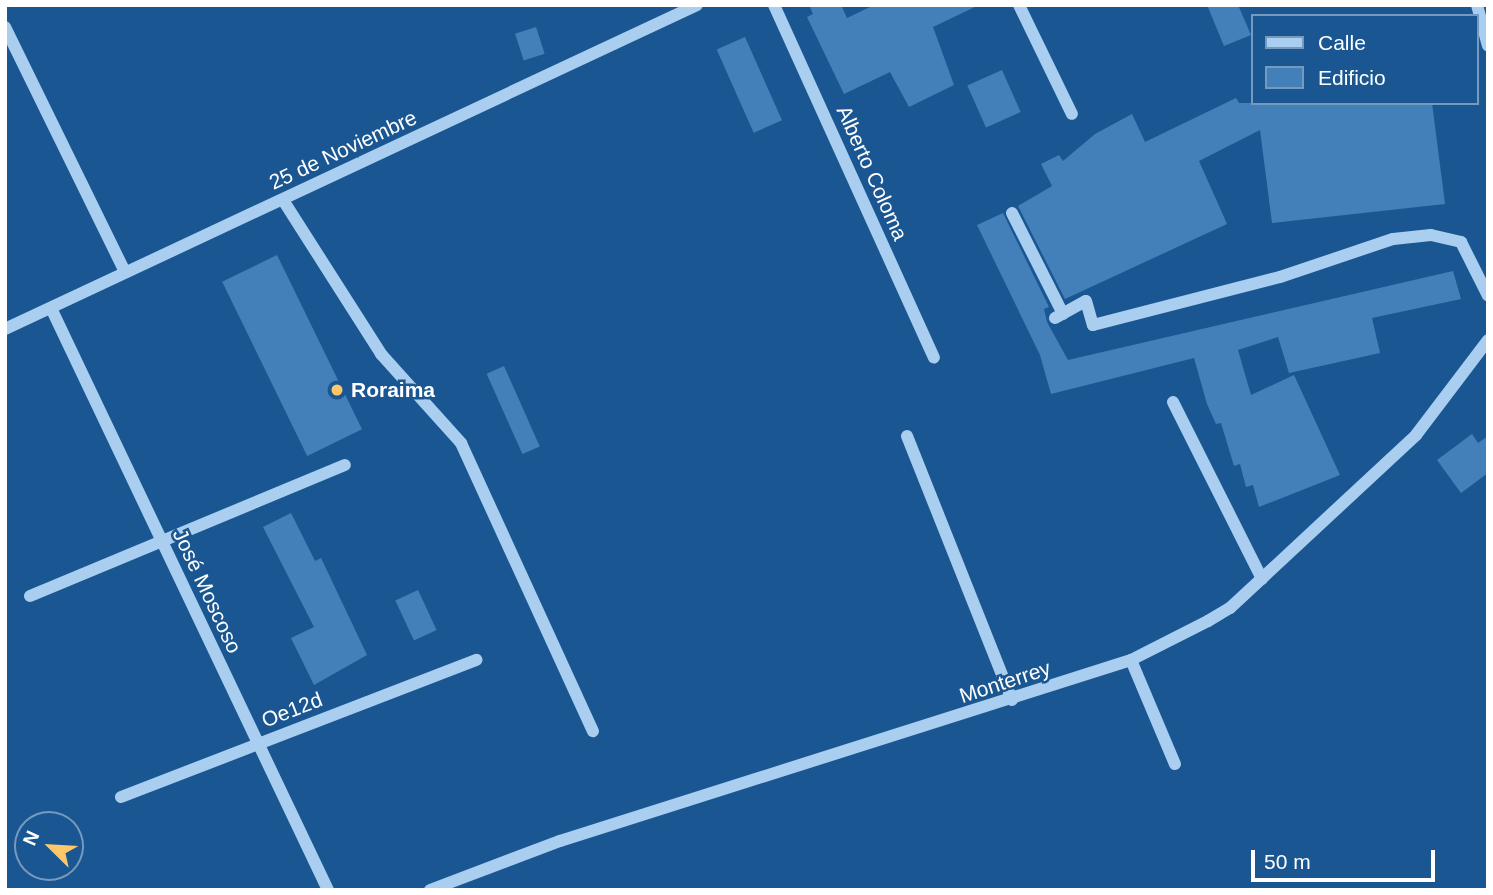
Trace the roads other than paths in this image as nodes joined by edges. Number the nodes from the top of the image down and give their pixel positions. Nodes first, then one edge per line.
1 (697, 5) edge
2 (774, 5) edge
3 (1018, 5) edge
4 (1477, 5) edge
5 (5, 27) edge
6 (1488, 46) edge
7 (1072, 114) dead end
8 (283, 200) junction
9 (1012, 213) dead end
10 (125, 272) junction
11 (1488, 296) edge
12 (51, 308) junction
13 (5, 329) edge
14 (1488, 340) edge
15 (934, 357) dead end
16 (1174, 402) dead end
17 (907, 436) dead end
18 (345, 465) dead end
19 (162, 541) junction
20 (1262, 579) junction
21 (30, 596) dead end
22 (476, 660) dead end
23 (1131, 660) junction
24 (1012, 701) junction
25 (593, 731) dead end
26 (259, 744) junction
27 (1175, 764) dead end
28 (121, 797) dead end
29 (328, 890) edge
30 (430, 890) edge

1 - 8 street, 25 de Noviembre
2 - 15 street, Alberto Coloma
3 - 7 street
4 - 6 street
5 - 10 street
8 - 10 street, 25 de Noviembre
8 - 25 street
9 - 11 street
10 - 12 street, 25 de Noviembre
12 - 13 street, 25 de Noviembre
12 - 19 street, José Moscoso
14 - 20 street, Monterrey
16 - 20 street
17 - 24 street
18 - 19 street
19 - 21 street
19 - 26 street, José Moscoso
20 - 23 street, Monterrey
22 - 26 street, Oe12d
23 - 24 street, Monterrey
23 - 27 street
24 - 30 street, Monterrey
26 - 28 street, Oe12d
26 - 29 street, José Moscoso

